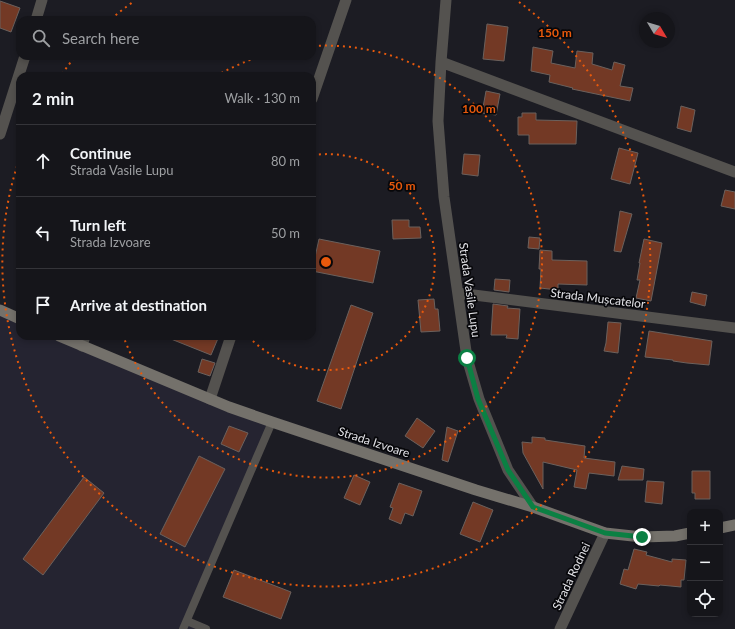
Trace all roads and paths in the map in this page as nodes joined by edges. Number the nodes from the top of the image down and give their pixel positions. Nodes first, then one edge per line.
1 (42, 0) edge
2 (346, 0) edge
3 (446, 0) edge
4 (37, 16) edge
5 (24, 60) edge
6 (441, 62) junction
7 (20, 72) edge
8 (16, 84) edge
9 (316, 87) edge
10 (0, 134) edge
11 (735, 172) edge
12 (458, 293) junction
13 (0, 310) edge
14 (16, 317) edge
15 (735, 328) edge
16 (230, 340) edge
17 (83, 341) edge
18 (210, 399) junction
19 (272, 422) junction
20 (533, 507) junction
21 (735, 525) edge
22 (723, 527) edge
23 (605, 533) junction
24 (687, 534) edge
25 (187, 621) junction
26 (183, 629) edge
27 (206, 629) edge
28 (560, 629) edge

1 - 4 street
2 - 9 street
3 - 6 street, Strada Vasile Lupu
5 - 7 street
6 - 11 street
6 - 12 street, Strada Vasile Lupu
8 - 10 street
12 - 15 street, Strada Mușcatelor
12 - 20 street, Strada Vasile Lupu
13 - 14 main road
16 - 18 street
17 - 18 main road, Strada Izvoare
18 - 19 main road, Strada Izvoare
19 - 20 main road, Strada Izvoare
19 - 25 lane
20 - 23 main road, Strada Izvoare
21 - 22 main road
23 - 24 main road, Strada Izvoare
23 - 28 street, Strada Rodnei
25 - 26 lane
25 - 27 lane

